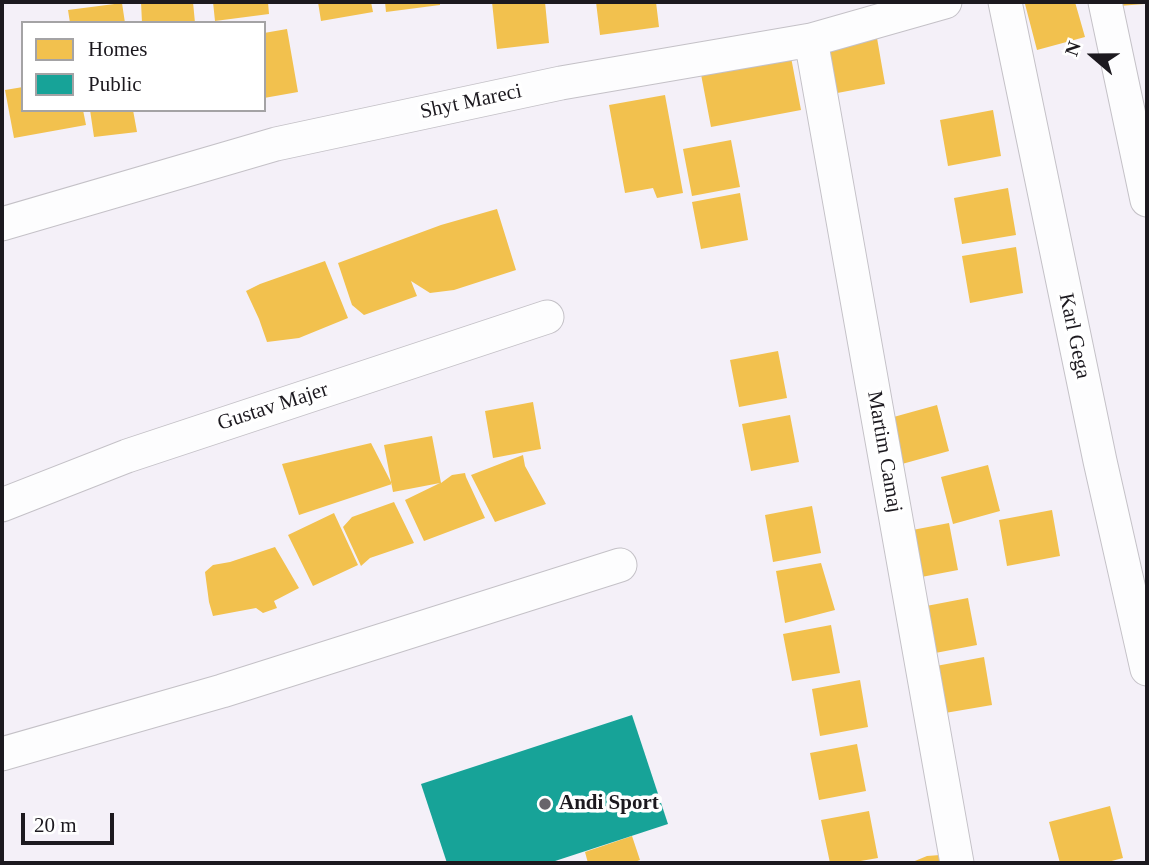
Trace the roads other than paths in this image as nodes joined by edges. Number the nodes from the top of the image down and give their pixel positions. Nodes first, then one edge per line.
1 (945, 2) edge
2 (1005, 2) edge
3 (1105, 2) edge
4 (811, 40) junction
5 (1147, 200) edge
6 (2, 224) edge
7 (547, 317) dead end
8 (2, 505) edge
9 (620, 565) dead end
10 (1147, 669) edge
11 (2, 754) edge
12 (957, 863) edge

1 - 4 street, Shyt Mareci
2 - 10 street, Karl Gega
3 - 5 street
4 - 6 street, Shyt Mareci
4 - 12 street, Martim Camaj
7 - 8 street, Gustav Majer
9 - 11 street

